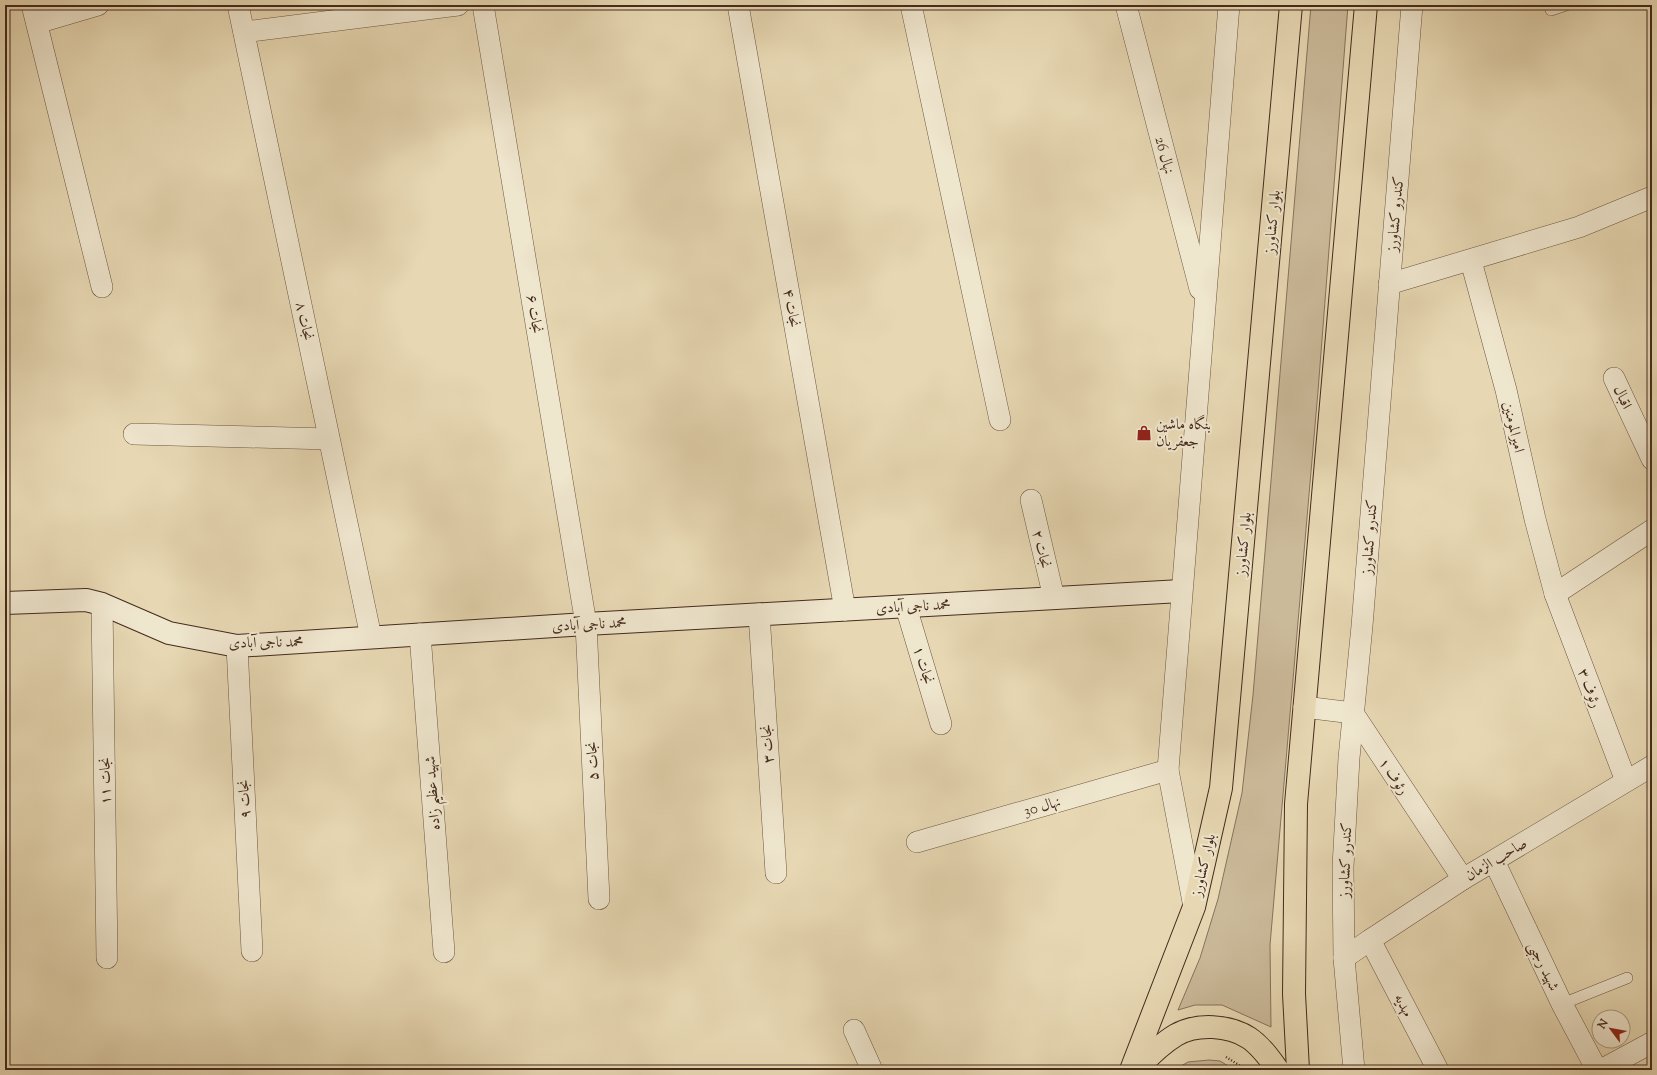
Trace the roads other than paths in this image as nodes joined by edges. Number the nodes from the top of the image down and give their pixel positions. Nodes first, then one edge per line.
1 (98, 5) edge
2 (238, 5) edge
3 (458, 5) edge
4 (483, 5) edge
5 (738, 5) edge
6 (911, 5) edge
7 (1126, 5) edge
8 (1229, 5) edge
9 (1290, 5) edge
10 (1366, 5) edge
11 (1412, 5) edge
12 (1566, 5) edge
13 (1551, 10) dead end
14 (34, 14) edge
15 (244, 32) junction
16 (1652, 197) edge
17 (1471, 261) junction
18 (1389, 284) junction
19 (102, 286) dead end
20 (1205, 305) junction
21 (1614, 378) dead end
22 (1000, 420) dead end
23 (134, 434) dead end
24 (329, 439) junction
25 (1652, 459) edge
26 (1030, 500) dead end
27 (1652, 530) edge
28 (1181, 591) junction
29 (1555, 594) junction
30 (1054, 598) junction
31 (5, 604) edge
32 (102, 604) junction
33 (906, 607) junction
34 (845, 610) junction
35 (759, 614) junction
36 (586, 624) junction
37 (420, 634) junction
38 (371, 637) junction
39 (237, 646) junction
40 (1304, 707) junction
41 (1352, 713) junction
42 (942, 724) dead end
43 (1652, 766) edge
44 (1168, 770) junction
45 (1626, 781) junction
46 (917, 842) dead end
47 (1494, 861) junction
48 (776, 873) dead end
49 (1463, 879) junction
50 (598, 899) dead end
51 (1194, 907) junction
52 (1370, 940) junction
53 (252, 952) dead end
54 (444, 952) dead end
55 (107, 958) dead end
56 (1344, 958) junction
57 (1627, 978) dead end
58 (1562, 1004) junction
59 (854, 1030) dead end
60 (1651, 1043) edge
61 (872, 1070) edge
62 (1131, 1070) edge
63 (1136, 1070) edge
64 (1278, 1070) edge
65 (1298, 1070) edge
66 (1354, 1070) edge
67 (1438, 1070) edge
68 (1597, 1070) edge
69 (1601, 1070) edge

1 - 14 street
2 - 15 street, نجات ۸
3 - 15 street
4 - 36 street, نجات ۶
5 - 34 street, نجات ۴
6 - 22 street
7 - 20 street, نهال 26
8 - 20 street
9 - 51 main road, بلوار کشاورز
10 - 40 main road
11 - 18 street, کندرو کشاورز
12 - 13 lane
14 - 19 street
15 - 24 street, نجات ۸
16 - 17 street
17 - 18 street
17 - 29 street, امیرالمومنین
18 - 41 street, کندرو کشاورز
20 - 28 street
21 - 25 street, اقبال
23 - 24 street
24 - 38 street, نجات ۸
26 - 30 street, نجات ۲
27 - 29 street
28 - 30 street, محمد ناجی آبادی
28 - 44 street
29 - 45 street, رئوف ۳
30 - 33 street, محمد ناجی آبادی
31 - 32 street, محمد ناجی آبادی
32 - 39 street, محمد ناجی آبادی
32 - 55 street, نجات ۱۱
33 - 34 street, محمد ناجی آبادی
33 - 42 street, نجات ۱
34 - 35 street, محمد ناجی آبادی
35 - 36 street, محمد ناجی آبادی
35 - 48 street, نجات ۳
36 - 37 street, محمد ناجی آبادی
36 - 50 street, نجات ۵
37 - 38 street, محمد ناجی آبادی
37 - 54 street, شهید عظیم زاده
38 - 39 street, محمد ناجی آبادی
39 - 53 street, نجات ۹
40 - 41 street
40 - 65 main road
41 - 49 street, رئوف ۱
41 - 56 street, کندرو کشاورز
43 - 45 street, صاحب الزمان
44 - 46 street, نهال 30
44 - 51 street
45 - 47 street, صاحب الزمان
47 - 49 street, صاحب الزمان
47 - 58 street, شهید رجبی
49 - 52 street, صاحب الزمان
51 - 62 main road, بلوار کشاورز
52 - 56 street, صاحب الزمان
52 - 67 street, مهدیه
56 - 66 street, کندرو کشاورز
57 - 58 lane
58 - 68 street, شهید رجبی
59 - 61 street
60 - 69 street
63 - 64 main road

